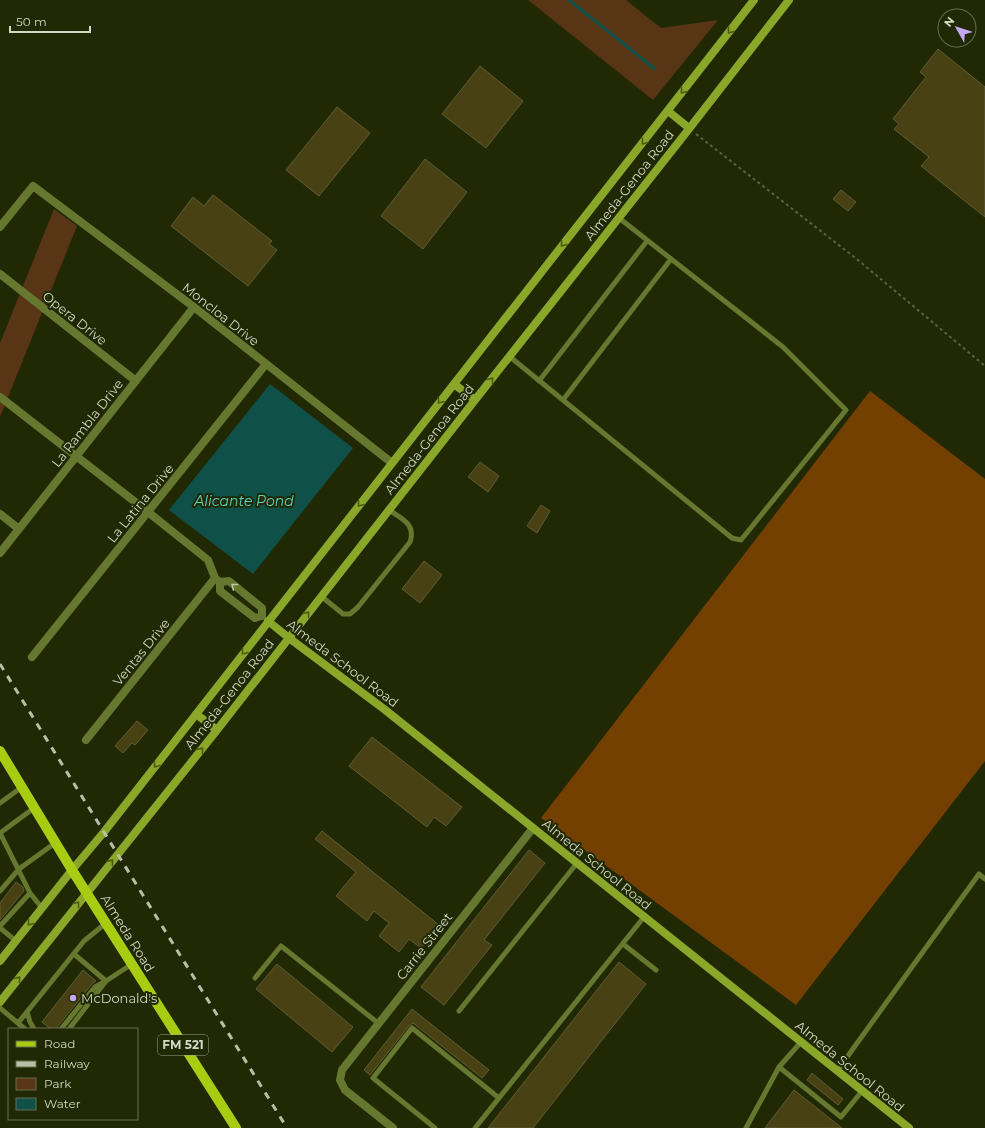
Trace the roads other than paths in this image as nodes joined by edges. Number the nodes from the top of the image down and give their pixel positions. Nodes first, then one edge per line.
1 (754, 0) edge
2 (789, 0) edge
3 (668, 111) junction
4 (689, 128) junction
5 (618, 218) junction
6 (0, 227) edge
7 (647, 241) junction
8 (671, 259) junction
9 (0, 274) edge
10 (194, 307) junction
11 (509, 356) junction
12 (266, 364) junction
13 (136, 381) junction
14 (539, 381) junction
15 (454, 384) junction
16 (0, 398) edge
17 (475, 400) junction
18 (563, 400) junction
19 (76, 457) junction
20 (392, 463) junction
21 (389, 510) junction
22 (148, 512) junction
23 (0, 514) edge
24 (19, 529) junction
25 (0, 553) edge
26 (218, 580) junction
27 (246, 595) junction
28 (321, 596) junction
29 (238, 605) junction
30 (265, 618) junction
31 (288, 638) junction
32 (32, 657) dead end
33 (196, 714) junction
34 (217, 730) junction
35 (86, 740) dead end
36 (0, 751) edge
37 (22, 787) junction
38 (0, 803) edge
39 (34, 808) junction
40 (533, 828) junction
41 (0, 833) edge
42 (55, 843) junction
43 (577, 863) junction
44 (19, 869) junction
45 (72, 870) junction
46 (985, 879) edge
47 (0, 891) edge
48 (30, 892) junction
49 (86, 892) junction
50 (42, 908) junction
51 (644, 917) junction
52 (106, 923) junction
53 (0, 927) edge
54 (16, 941) junction
55 (623, 944) junction
56 (74, 954) junction
57 (0, 961) edge
58 (132, 964) junction
59 (656, 970) dead end
60 (255, 978) dead end
61 (106, 981) junction
62 (0, 1002) edge
63 (0, 1008) edge
64 (459, 1011) dead end
65 (27, 1012) junction
66 (18, 1023) junction
67 (378, 1023) junction
68 (25, 1028) edge
69 (33, 1028) edge
70 (63, 1028) edge
71 (70, 1028) edge
72 (800, 1042) junction
73 (779, 1067) junction
74 (837, 1071) junction
75 (862, 1091) junction
76 (498, 1098) junction
77 (236, 1128) edge
78 (393, 1128) edge
79 (435, 1128) edge
80 (475, 1128) edge
81 (746, 1128) edge
82 (909, 1128) edge

1 -> 3 main road, Almeda-Genoa Road
2 - 4 main road, Almeda-Genoa Road
3 - 4 main road
3 -> 15 main road, Almeda-Genoa Road
4 - 5 main road, Almeda-Genoa Road
5 - 7 lane
5 - 11 main road, Almeda-Genoa Road
6 - 10 street, Moncloa Drive
7 - 8 lane
7 - 14 lane
8 - 18 lane
8 - 18 lane
9 - 13 street, Opera Drive
10 - 12 street, Moncloa Drive
10 - 13 street, La Rambla Drive
11 - 14 lane
17 -> 11 main road, Almeda-Genoa Road
12 - 20 street, Moncloa Drive
12 - 22 street, La Latina Drive
13 - 19 street, La Rambla Drive
14 - 18 lane
15 - 17 main road
15 -> 20 main road, Almeda-Genoa Road
16 - 19 street
17 - 21 main road, Almeda-Genoa Road
19 - 22 street
19 - 24 street, La Rambla Drive
20 -> 30 main road, Almeda-Genoa Road
21 - 28 main road, Almeda-Genoa Road
21 - 28 lane
22 - 26 street
22 - 32 street, La Latina Drive
23 - 24 street
24 - 25 street, La Rambla Drive
27 -> 26 street
26 - 29 street
26 - 35 street, Ventas Drive
27 - 29 lane
27 - 30 street
31 -> 28 main road, Almeda-Genoa Road
29 - 30 street
30 - 31 main road, Almeda School Road
30 -> 33 main road, Almeda-Genoa Road
31 - 34 main road, Almeda-Genoa Road
31 - 40 main road, Almeda School Road
33 - 34 main road
33 -> 45 main road, Almeda-Genoa Road
49 -> 34 main road, Almeda-Genoa Road
36 - 37 main road, Almeda Road / FM 521
37 - 38 lane
37 - 39 main road, Almeda Road / FM 521
39 - 41 lane
39 - 42 main road, Almeda Road / FM 521
40 - 43 main road, Almeda School Road
40 - 67 street, Carrie Street
41 - 44 lane
42 - 44 lane
42 - 45 main road, Almeda Road / FM 521
43 - 51 main road, Almeda School Road
43 - 64 lane
44 - 47 lane
44 - 48 lane
45 - 49 main road, Almeda Road / FM 521
45 - 50 main road, Almeda-Genoa Road
46 - 74 lane
48 - 50 lane
48 - 53 lane
49 - 52 main road, Almeda Road / FM 521
62 -> 49 main road, Almeda-Genoa Road
50 -> 54 main road, Almeda-Genoa Road
51 - 55 lane
51 - 72 main road, Almeda School Road
52 - 56 lane
52 - 58 main road, Almeda Road / FM 521
53 - 54 lane
54 - 57 main road, Almeda-Genoa Road
55 - 59 lane
55 - 76 lane
56 - 61 lane
56 - 65 lane
58 - 61 lane
58 - 77 main road, Almeda Road / FM 521
60 - 67 lane
61 - 70 lane
61 - 71 lane
63 - 66 lane
65 - 66 lane
65 - 69 lane
66 - 68 lane
67 - 78 street, Carrie Street
72 - 73 lane
72 - 74 main road, Almeda School Road
73 - 75 lane
73 - 81 lane
74 - 75 main road, Almeda School Road
75 - 82 main road, Almeda School Road
76 - 79 lane
76 - 80 lane

